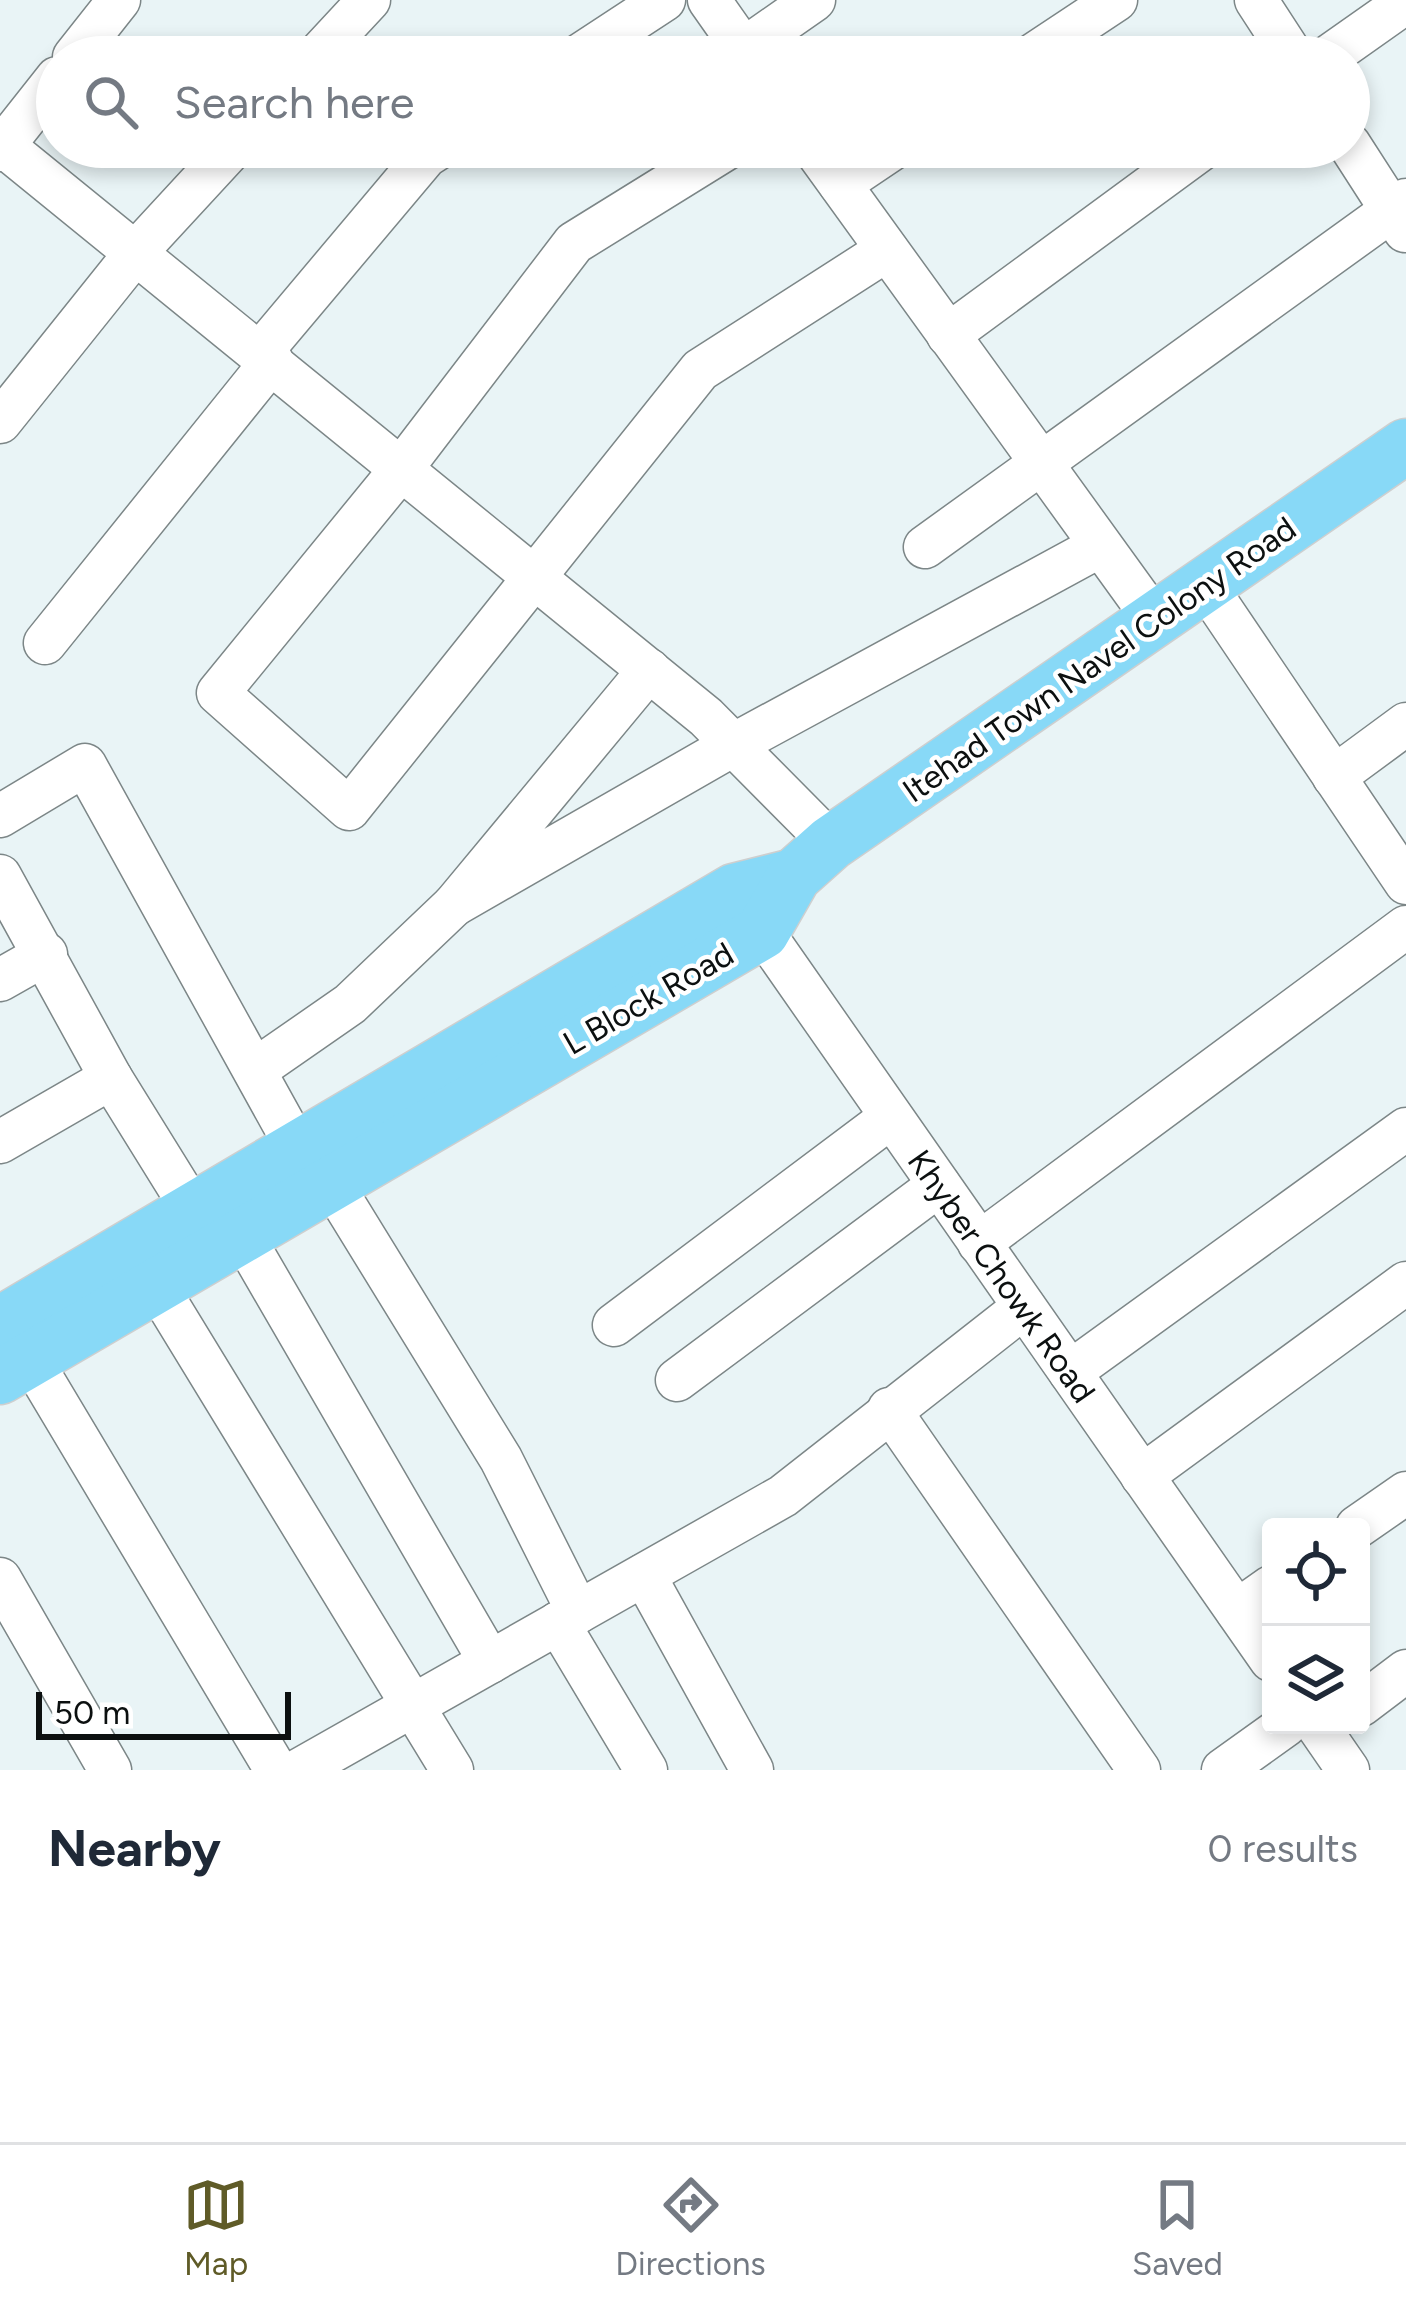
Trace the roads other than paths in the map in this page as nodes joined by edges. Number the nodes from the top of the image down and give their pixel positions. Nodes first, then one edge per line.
1 (119, 0) edge
2 (369, 0) edge
3 (664, 0) edge
4 (709, 0) edge
5 (814, 0) edge
6 (1116, 0) edge
7 (1256, 0) edge
8 (1406, 2) edge
9 (91, 36) edge
10 (336, 36) edge
11 (609, 36) edge
12 (734, 36) edge
13 (768, 36) edge
14 (1062, 36) edge
15 (1279, 36) edge
16 (1358, 36) edge
17 (36, 104) edge
18 (1, 146) edge
19 (213, 168) edge
20 (416, 168) edge
21 (696, 168) edge
22 (828, 168) edge
23 (864, 168) edge
24 (1175, 168) edge
25 (1367, 168) edge
26 (840, 184) junction
27 (1401, 214) edge
28 (137, 250) junction
29 (887, 250) junction
30 (948, 335) junction
31 (267, 356) junction
32 (0, 422) edge
33 (1406, 446) edge
34 (1039, 464) junction
35 (402, 468) junction
36 (1100, 546) junction
37 (925, 547) dead end
38 (535, 577) junction
39 (1207, 588) junction
40 (1156, 623) junction
41 (45, 644) dead end
42 (649, 670) junction
43 (1406, 724) edge
44 (734, 745) junction
45 (1334, 777) junction
46 (0, 816) edge
47 (812, 860) junction
48 (0, 876) edge
49 (1406, 883) edge
50 (454, 905) junction
51 (748, 912) junction
52 (1406, 927) edge
53 (46, 954) junction
54 (0, 980) edge
55 (255, 1070) junction
56 (111, 1078) junction
57 (891, 1117) junction
58 (1406, 1129) edge
59 (0, 1142) edge
60 (313, 1164) junction
61 (939, 1185) junction
62 (191, 1207) junction
63 (242, 1233) junction
64 (980, 1243) junction
65 (154, 1282) junction
66 (1406, 1283) edge
67 (1024, 1306) junction
68 (614, 1324) dead end
69 (10, 1354) edge
70 (1070, 1372) junction
71 (676, 1380) dead end
72 (889, 1409) junction
73 (1142, 1475) junction
74 (1406, 1493) edge
75 (1370, 1518) edge
76 (644, 1575) junction
77 (0, 1579) edge
78 (1254, 1599) edge
79 (568, 1617) junction
80 (490, 1662) junction
81 (1406, 1672) edge
82 (1370, 1698) edge
83 (412, 1706) junction
84 (1300, 1734) edge
85 (1320, 1734) edge
86 (110, 1770) edge
87 (276, 1770) edge
88 (299, 1770) edge
89 (452, 1770) edge
90 (646, 1770) edge
91 (752, 1770) edge
92 (1139, 1770) edge
93 (1223, 1770) edge
94 (1348, 1770) edge

1 - 9 street
2 - 10 street
3 - 11 street
4 - 12 street
5 - 13 street
6 - 14 street
7 - 15 street
8 - 16 street
17 - 18 street
18 - 28 street
19 - 28 street
20 - 31 street
21 - 35 street
22 - 26 street
23 - 26 street
24 - 30 street
25 - 27 street
26 - 29 street
27 - 34 street
28 - 31 street
28 - 32 street
29 - 30 street
29 - 38 street
30 - 34 street
31 - 35 street
31 - 41 street
33 - 39 main road, Itehad Town Navel Colony Road
34 - 36 street
34 - 37 street
35 - 38 street
35 - 38 street
36 - 40 street
36 - 44 street
38 - 42 street
39 - 40 main road, Itehad Town Navel Colony Road
39 - 45 street
40 - 47 main road, Itehad Town Navel Colony Road
42 - 44 street
42 - 50 street
43 - 45 street
44 - 47 street
44 - 50 street
45 - 49 street
46 - 55 street
47 - 51 main road, L Block Road
48 - 53 street
50 - 55 street
51 - 57 street, Khyber Chowk Road
51 - 60 main road, L Block Road
52 - 64 street
53 - 54 street
53 - 56 street
55 - 60 street
56 - 59 street
56 - 62 street
57 - 61 street, Khyber Chowk Road
57 - 68 street
58 - 70 street
60 - 62 main road, L Block Road
60 - 63 main road, L Block Road
60 - 79 street
61 - 64 street, Khyber Chowk Road
61 - 71 street
62 - 69 main road, L Block Road
63 - 65 main road, L Block Road
63 - 80 street
64 - 67 street, Khyber Chowk Road
65 - 69 main road, L Block Road
65 - 83 street
66 - 73 street
67 - 70 street, Khyber Chowk Road
67 - 72 street
69 - 87 street
70 - 73 street, Khyber Chowk Road
72 - 76 street
72 - 92 street
73 - 78 street, Khyber Chowk Road
74 - 75 street
76 - 79 street
76 - 91 street
77 - 86 street
79 - 80 street
79 - 90 street
80 - 83 street
81 - 82 street
83 - 88 street
83 - 89 street
84 - 93 street
85 - 94 street

